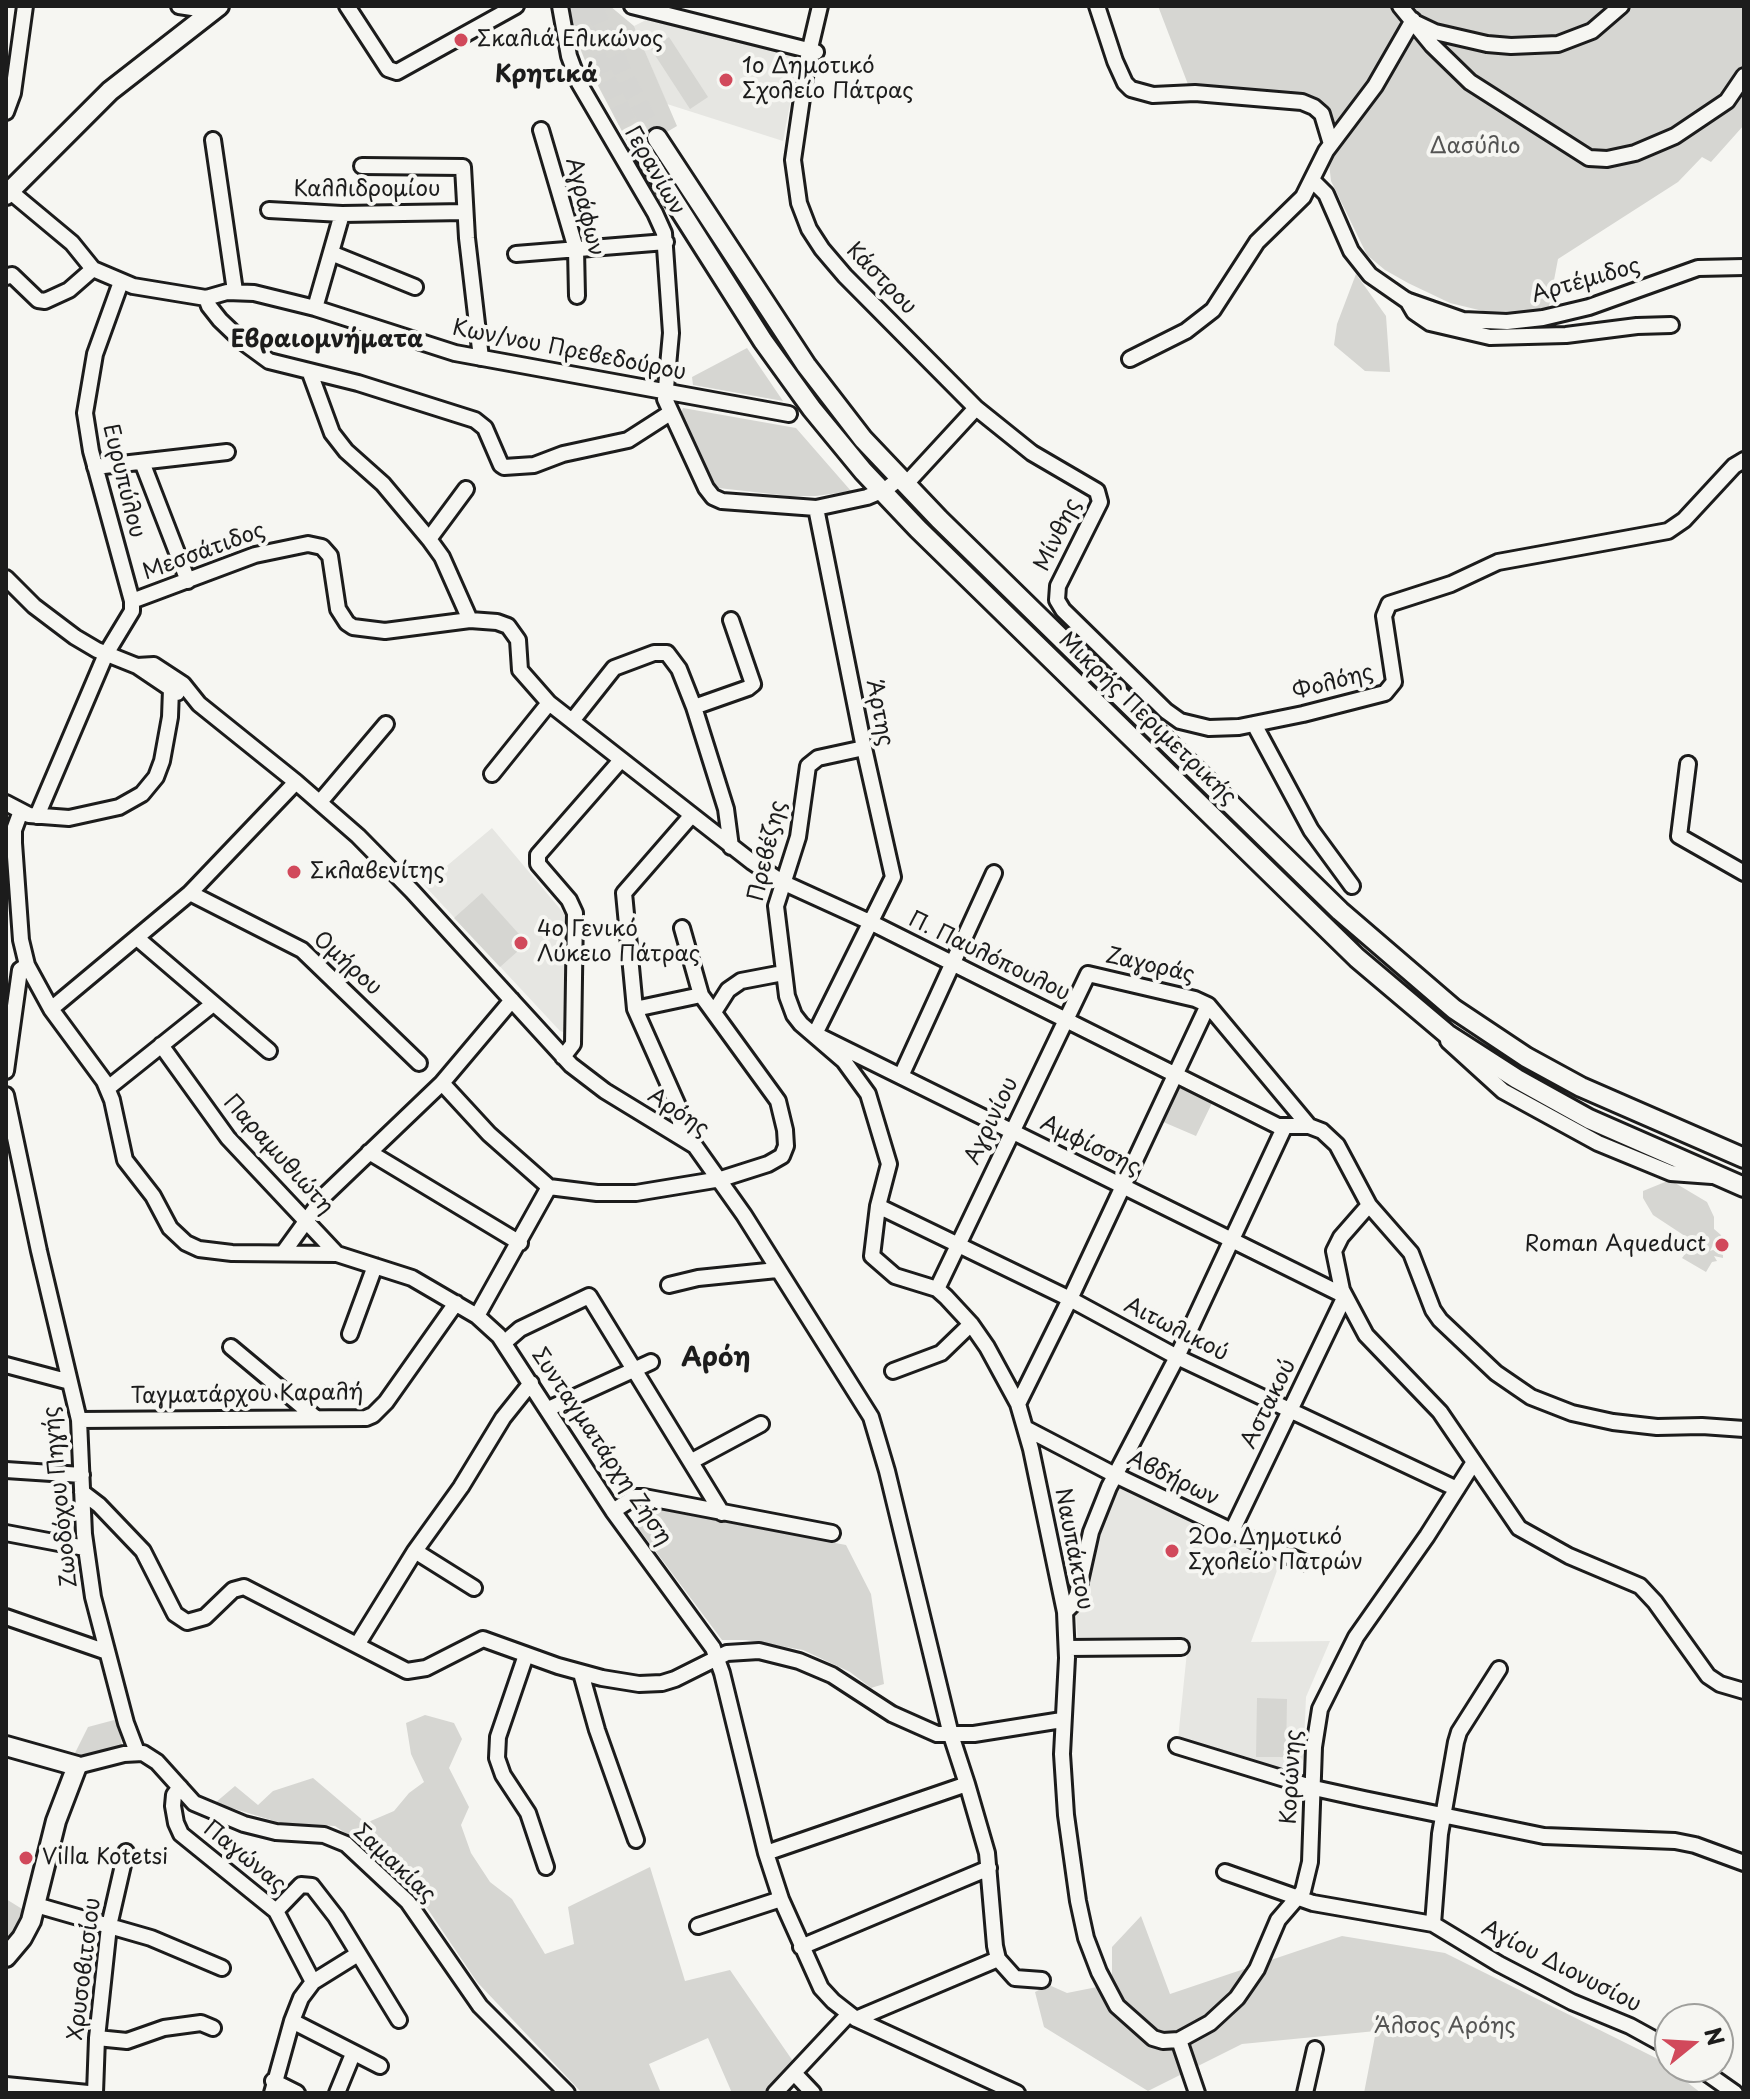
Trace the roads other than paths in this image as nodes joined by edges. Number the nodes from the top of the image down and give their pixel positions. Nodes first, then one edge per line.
1 (25, 6) edge
2 (179, 6) edge
3 (347, 6) edge
4 (560, 6) edge
5 (632, 6) edge
6 (820, 6) edge
7 (1097, 6) edge
8 (1400, 6) edge
9 (1621, 6) edge
10 (506, 8) edge
11 (215, 9) edge
12 (1413, 20) junction
13 (813, 51) junction
14 (1744, 76) edge
15 (6, 112) edge
16 (541, 130) dead end
17 (657, 138) tunnel mouth
18 (213, 140) dead end
19 (1331, 144) junction
20 (640, 147) tunnel mouth
21 (362, 166) dead end
22 (1312, 180) junction
23 (7, 191) edge
24 (269, 210) dead end
25 (465, 212) junction
26 (342, 214) junction
27 (666, 242) junction
28 (576, 249) junction
29 (331, 253) junction
30 (516, 254) dead end
31 (1744, 267) edge
32 (93, 269) junction
33 (6, 277) edge
34 (121, 282) junction
35 (415, 287) dead end
36 (235, 291) junction
37 (577, 296) dead end
38 (206, 298) junction
39 (1406, 300) junction
40 (315, 308) junction
41 (1671, 325) dead end
42 (481, 358) junction
43 (1130, 359) dead end
44 (310, 373) junction
45 (664, 391) junction
46 (976, 408) junction
47 (670, 413) junction
48 (789, 414) dead end
49 (227, 452) dead end
50 (1744, 460) edge
51 (142, 462) junction
52 (95, 467) junction
53 (902, 482) junction
54 (466, 489) dead end
55 (882, 491) junction
56 (1099, 499) joint
57 (816, 508) junction
58 (429, 539) junction
59 (6, 578) edge
60 (188, 581) junction
61 (1056, 591) joint
62 (132, 601) junction
63 (470, 620) junction
64 (731, 620) dead end
65 (106, 654) junction
66 (137, 666) junction
67 (171, 689) junction
68 (549, 703) junction
69 (199, 704) junction
70 (694, 707) junction
71 (572, 721) junction
72 (386, 724) dead end
73 (1254, 724) junction
74 (864, 748) junction
75 (621, 760) junction
76 (1688, 764) dead end
77 (492, 774) dead end
78 (296, 782) junction
79 (320, 802) junction
80 (6, 803) edge
81 (21, 811) junction
82 (37, 816) junction
83 (691, 816) junction
84 (731, 847) junction
85 (994, 873) dead end
86 (1744, 873) edge
87 (782, 882) junction
88 (1352, 886) dead end
89 (190, 893) junction
90 (872, 923) junction
91 (682, 928) dead end
92 (137, 938) junction
93 (952, 964) junction
94 (27, 965) junction
95 (783, 973) junction
96 (1088, 974) joint
97 (701, 995) junction
98 (512, 1000) junction
99 (1205, 1003) junction
100 (213, 1004) junction
101 (51, 1009) junction
102 (635, 1009) junction
103 (714, 1012) junction
104 (1066, 1019) junction
105 (815, 1034) junction
106 (8, 1042) edge
107 (161, 1045) junction
108 (269, 1051) dead end
109 (563, 1057) junction
110 (419, 1063) dead end
111 (6, 1071) edge
112 (1175, 1073) junction
113 (901, 1076) junction
114 (442, 1083) junction
115 (108, 1088) junction
116 (6, 1095) edge
117 (1309, 1126) junction
118 (1284, 1128) junction
119 (1011, 1131) junction
120 (681, 1136) junction
121 (369, 1152) junction
122 (1744, 1158) edge
123 (721, 1179) junction
124 (1122, 1186) junction
125 (549, 1187) junction
126 (1744, 1187) edge
127 (1369, 1205) junction
128 (878, 1206) junction
129 (306, 1218) junction
130 (1232, 1242) junction
131 (520, 1243) junction
132 (958, 1244) junction
133 (283, 1253) junction
134 (337, 1254) junction
135 (375, 1266) junction
136 (777, 1270) junction
137 (669, 1285) dead end
138 (937, 1289) junction
139 (1345, 1296) junction
140 (1070, 1299) junction
141 (456, 1303) junction
142 (477, 1316) junction
143 (971, 1324) junction
144 (350, 1334) dead end
145 (505, 1342) junction
146 (231, 1347) dead end
147 (1177, 1357) junction
148 (651, 1362) dead end
149 (6, 1365) edge
150 (633, 1371) junction
151 (893, 1371) dead end
152 (70, 1382) junction
153 (531, 1383) junction
154 (1018, 1404) junction
155 (548, 1409) junction
156 (1289, 1412) junction
157 (316, 1418) junction
158 (79, 1420) junction
159 (761, 1424) dead end
160 (1025, 1428) junction
161 (1744, 1429) edge
162 (692, 1461) junction
163 (1474, 1462) junction
164 (6, 1470) edge
165 (82, 1475) junction
166 (1115, 1475) junction
167 (1457, 1489) junction
168 (82, 1492) junction
169 (613, 1511) junction
170 (722, 1513) junction
171 (1232, 1531) junction
172 (6, 1533) edge
173 (832, 1533) dead end
174 (85, 1548) junction
175 (415, 1551) junction
176 (1305, 1563) dead end
177 (474, 1588) dead end
178 (1065, 1612) junction
179 (6, 1617) edge
180 (357, 1645) junction
181 (1181, 1647) dead end
182 (1067, 1648) junction
183 (107, 1652) junction
184 (526, 1655) junction
185 (717, 1657) junction
186 (1499, 1669) dead end
187 (581, 1673) junction
188 (1744, 1691) edge
189 (1062, 1720) junction
190 (951, 1735) junction
191 (6, 1746) edge
192 (1177, 1746) dead end
193 (137, 1752) junction
194 (77, 1766) junction
195 (967, 1784) junction
196 (180, 1787) junction
197 (1314, 1788) junction
198 (1443, 1814) junction
199 (636, 1840) dead end
200 (126, 1852) dead end
201 (766, 1853) junction
202 (1744, 1863) edge
203 (546, 1867) dead end
204 (989, 1868) junction
205 (1225, 1872) dead end
206 (781, 1899) junction
207 (1297, 1899) junction
208 (36, 1905) junction
209 (276, 1911) junction
210 (1433, 1924) junction
211 (109, 1926) junction
212 (698, 1926) dead end
213 (801, 1947) junction
214 (358, 1954) junction
215 (6, 1957) edge
216 (998, 1959) junction
217 (222, 1968) dead end
218 (1042, 1980) dead end
219 (313, 1982) junction
220 (853, 2017) junction
221 (399, 2020) dead end
222 (292, 2021) junction
223 (213, 2028) dead end
224 (97, 2038) junction
225 (1179, 2040) junction
226 (1654, 2040) edge
227 (1315, 2049) dead end
228 (353, 2054) junction
229 (380, 2066) dead end
230 (795, 2074) junction
231 (6, 2085) edge
232 (985, 2086) edge
233 (272, 2087) edge
234 (88, 2093) edge
235 (95, 2093) edge
236 (297, 2093) edge
237 (337, 2093) edge
238 (567, 2093) edge
239 (775, 2093) edge
240 (813, 2093) edge
241 (1017, 2093) edge
242 (1197, 2093) edge
243 (1305, 2093) edge

1 - 15 street
2 - 11 street
3 - 10 street
4 - 27 street, Γερανίων
5 - 13 street
6 - 13 street, Κάστρου
7 - 19 street
8 - 12 street
9 - 12 street
11 - 23 main road
12 - 14 street
12 - 19 street
13 - 46 street, Κάστρου
16 - 28 street, Αγράφων
17 - 53 main road, Μικρής Περιμετρικής
18 - 36 street
19 - 22 street
20 - 55 main road, Μικρής Περιμετρικής
21 - 25 street
22 - 39 street, Αρτέμιδος
22 - 43 street
23 - 32 street
24 - 26 street, Καλλιδρομίου
25 - 26 street, Καλλιδρομίου
25 - 42 street
26 - 29 street
27 - 28 street
27 - 45 street, Γερανίων
28 - 30 street
28 - 37 street, Αγράφων
29 - 35 street
29 - 40 street
31 - 39 street, Αρτέμιδος
32 - 33 street
32 - 34 street
34 - 38 street
34 - 52 street, Ευρυπύλου
36 - 38 street, Κων/νου Πρεβεδούρου
36 - 40 street, Κων/νου Πρεβεδούρου
38 - 44 street
39 - 41 street
40 - 42 street, Κων/νου Πρεβεδούρου
42 - 45 street, Κων/νου Πρεβεδούρου
44 - 47 street
44 - 58 street
45 - 47 street, Γερανίων
45 - 48 street, Κων/νου Πρεβεδούρου
46 - 53 street
46 - 56 street, Κάστρου
47 - 57 street
49 - 51 street
50 - 73 street, Φολόης
51 - 52 street
51 - 60 street
52 - 62 street, Ευρυπύλου
53 - 55 street
53 - 122 main road, Μικρής Περιμετρικής
54 - 58 street
55 - 57 street
55 - 126 main road, Μικρής Περιμετρικής
56 - 61 street, Μίνθης
57 - 74 street, Άρτης
58 - 63 street
59 - 65 street
60 - 62 street, Μεσσάτιδος
60 - 63 street, Μεσσάτιδος
61 - 73 street, Φολόης
62 - 65 street
63 - 68 street, Π. Παυλόπουλου
64 - 70 street
65 - 66 street, Αρόης
65 - 82 street
66 - 67 street, Αρόης
66 - 69 street, Αρόης
67 - 69 street, Αρόης
67 - 82 street
68 - 71 street, Π. Παυλόπουλου
68 - 77 street
69 - 78 street, Αρόης
70 - 71 street
70 - 84 street
71 - 75 street, Π. Παυλόπουλου
72 - 79 street
73 - 88 street
74 - 87 street, Πρεβέζης
74 - 90 street, Άρτης
75 - 83 street, Π. Παυλόπουλου
75 - 109 street
76 - 86 street
78 - 79 street, Αρόης
78 - 89 street
79 - 98 street, Αρόης
80 - 81 street
81 - 82 street
81 - 94 street
83 - 84 street, Π. Παυλόπουλου
83 - 102 street
84 - 87 street, Π. Παυλόπουλου
85 - 93 street
87 - 90 street, Π. Παυλόπουλου
87 - 95 street, Πρεβέζης
89 - 92 street
89 - 110 street, Ομήρου
90 - 93 street, Π. Παυλόπουλου
90 - 105 street, Άρτης
91 - 97 street
92 - 100 street
92 - 101 street
93 - 104 street, Π. Παυλόπουλου
93 - 113 street
94 - 101 street, Συνταγματάρχη Ζήση
94 - 106 street
95 - 103 street
95 - 105 street, Πρεβέζης
96 - 99 street, Ζαγοράς
96 - 104 street, Αγρινίου
97 - 102 street
97 - 103 street
98 - 109 street, Αρόης
98 - 114 street
99 - 112 street
99 - 117 street
100 - 107 street
100 - 108 street
101 - 115 street, Συνταγματάρχη Ζήση
102 - 120 street
103 - 123 street
104 - 112 street, Π. Παυλόπουλου
104 - 119 street, Αγρινίου
105 - 113 street, Αμφίσσης
105 - 128 street, Πρεβέζης
106 - 111 street
107 - 115 street
107 - 129 street, Παραμυθιώτη
109 - 120 street, Αρόης
112 - 118 street, Π. Παυλόπουλου
112 - 124 street
113 - 119 street, Αμφίσσης
114 - 121 street
114 - 125 street
115 - 133 street, Συνταγματάρχη Ζήση
116 - 152 street, Ζωοδόχου Πηγής
117 - 118 street
117 - 127 street
118 - 130 street
119 - 124 street, Αμφίσσης
119 - 132 street, Αγρινίου
120 - 123 street, Αρόης
121 - 129 street
121 - 131 street
123 - 125 street
123 - 136 street, Αρόης
124 - 130 street, Αμφίσσης
124 - 140 street
125 - 131 street
127 - 139 street
127 - 161 street
128 - 132 street, Αιτωλικού
128 - 138 street, Πρεβέζης
129 - 133 street
129 - 134 street, Παραμυθιώτη
130 - 139 street, Αμφίσσης
130 - 147 street
131 - 142 street
132 - 138 street, Αγρινίου
132 - 140 street, Αιτωλικού
133 - 134 street, Συνταγματάρχη Ζήση
134 - 135 street, Συνταγματάρχη Ζήση
135 - 141 street, Συνταγματάρχη Ζήση
135 - 144 street
136 - 137 street
136 - 190 street, Αρόης
138 - 143 street, Ναυπάκτου
139 - 156 street, Αστακού
139 - 163 street
140 - 147 street, Αιτωλικού
140 - 154 street
141 - 142 street, Συνταγματάρχη Ζήση
141 - 157 street, Ταγματάρχου Καραλή
142 - 145 street, Συνταγματάρχη Ζήση
143 - 151 street
143 - 154 street, Ναυπάκτου
145 - 150 street
145 - 153 street, Συνταγματάρχη Ζήση
146 - 157 street
147 - 156 street, Αιτωλικού
147 - 166 street
148 - 150 street
149 - 152 street
150 - 155 street
150 - 162 street
152 - 158 street, Ζωοδόχου Πηγής
153 - 155 street, Συνταγματάρχη Ζήση
153 - 175 street
154 - 160 street, Ναυπάκτου
155 - 169 street, Συνταγματάρχη Ζήση
156 - 167 street, Αιτωλικού
156 - 171 street, Αστακού
157 - 158 street, Ταγματάρχου Καραλή
158 - 165 street, Ζωοδόχου Πηγής
159 - 162 street
160 - 166 street, Αβδήρων
160 - 178 street, Ναυπάκτου
162 - 170 street
163 - 167 street, Κορώνης
163 - 188 street
164 - 165 street
165 - 168 street, Ζωοδόχου Πηγής
166 - 171 street, Αβδήρων
166 - 178 street
167 - 197 street, Κορώνης
168 - 174 street, Ζωοδόχου Πηγής
168 - 180 street
169 - 170 street
169 - 185 street, Συνταγματάρχη Ζήση
170 - 173 street
171 - 176 street, Αβδήρων
172 - 174 street
174 - 183 street, Ζωοδόχου Πηγής
175 - 177 street
175 - 180 street
178 - 182 street, Ναυπάκτου
179 - 183 street
180 - 184 street
181 - 182 street
182 - 189 street, Ναυπάκτου
183 - 193 street, Ζωοδόχου Πηγής
184 - 187 street
184 - 203 street
185 - 187 street
185 - 190 street
185 - 201 street, Συνταγματάρχη Ζήση
186 - 198 street
187 - 199 street
189 - 190 street
189 - 225 street, Ναυπάκτου
190 - 195 street, Αρόης
191 - 194 main road
192 - 197 street
193 - 194 street
193 - 196 street, Σαμακίας
194 - 208 main road
195 - 201 street
195 - 204 street, Αρόης
196 - 209 street, Παγώνας
196 - 238 street, Σαμακίας
197 - 198 street
197 - 207 street, Κορώνης
198 - 202 street
198 - 210 street
200 - 211 street, Χρυσοβιτσίου
201 - 206 street, Συνταγματάρχη Ζήση
204 - 213 street
204 - 216 street, Αρόης
205 - 207 street
206 - 212 street
206 - 213 street, Συνταγματάρχη Ζήση
207 - 210 street
207 - 225 street, Κορώνης
208 - 211 street
208 - 215 main road
209 - 214 street
209 - 219 street, Παγώνας
210 - 226 street, Αγίου Διονυσίου
211 - 217 street
211 - 224 street, Χρυσοβιτσίου
213 - 220 street, Συνταγματάρχη Ζήση
214 - 219 street
214 - 221 street
216 - 218 street
216 - 220 street
219 - 222 street
220 - 230 street
220 - 232 street, Συνταγματάρχη Ζήση
222 - 228 street
222 - 233 street
223 - 224 street
224 - 235 street, Χρυσοβιτσίου
225 - 242 street
227 - 243 street
228 - 229 street
228 - 237 street
230 - 239 street
230 - 240 street
231 - 234 street
232 - 241 street, Συνταγματάρχη Ζήση
233 - 236 street

